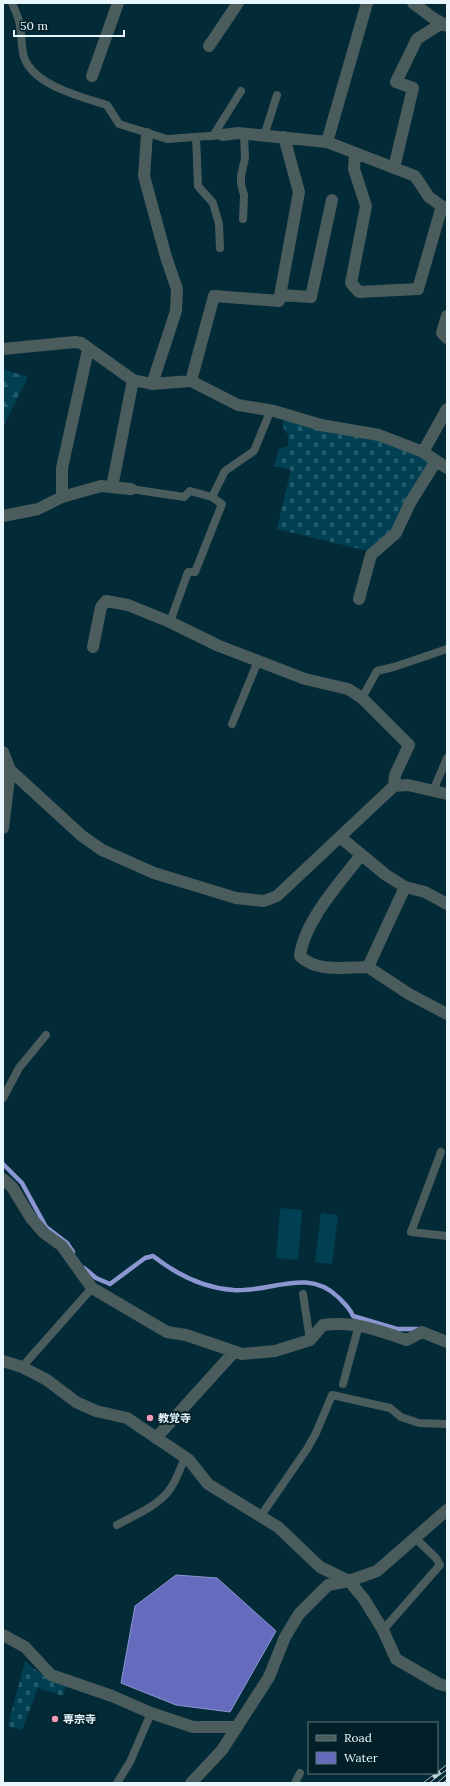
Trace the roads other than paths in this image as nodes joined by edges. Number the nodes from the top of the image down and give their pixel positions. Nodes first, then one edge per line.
1 (12, 3) edge
2 (118, 3) edge
3 (238, 3) edge
4 (367, 3) edge
5 (413, 3) edge
6 (444, 24) edge
7 (209, 46) dead end
8 (92, 76) dead end
9 (241, 91) dead end
10 (277, 95) dead end
11 (147, 134) junction
12 (244, 134) junction
13 (218, 136) junction
14 (264, 136) junction
15 (196, 137) junction
16 (284, 138) junction
17 (328, 142) junction
18 (355, 153) junction
19 (394, 168) junction
20 (332, 200) dead end
21 (444, 208) edge
22 (243, 219) dead end
23 (220, 248) dead end
24 (280, 295) junction
25 (447, 316) edge
26 (447, 338) edge
27 (3, 349) edge
28 (88, 350) junction
29 (133, 380) junction
30 (191, 381) junction
31 (152, 384) junction
32 (447, 410) edge
33 (270, 412) junction
34 (423, 452) junction
35 (436, 461) junction
36 (447, 468) edge
37 (112, 488) junction
38 (131, 489) joint
39 (62, 496) junction
40 (212, 497) junction
41 (3, 516) edge
42 (359, 599) dead end
43 (170, 622) junction
44 (93, 647) dead end
45 (447, 649) edge
46 (258, 661) junction
47 (362, 698) junction
48 (232, 724) dead end
49 (3, 752) edge
50 (447, 758) edge
51 (10, 770) junction
52 (6, 782) edge
53 (394, 786) junction
54 (433, 791) junction
55 (447, 794) edge
56 (3, 828) edge
57 (340, 837) junction
58 (361, 854) junction
59 (405, 887) junction
60 (447, 904) edge
61 (368, 967) junction
62 (447, 1014) edge
63 (46, 1035) dead end
64 (3, 1098) edge
65 (441, 1152) dead end
66 (3, 1179) edge
67 (447, 1236) edge
68 (92, 1288) junction
69 (303, 1294) dead end
70 (359, 1324) junction
71 (310, 1340) junction
72 (447, 1342) edge
73 (234, 1352) junction
74 (3, 1361) edge
75 (22, 1367) junction
76 (343, 1384) dead end
77 (447, 1424) edge
78 (156, 1438) junction
79 (185, 1457) junction
80 (447, 1510) edge
81 (260, 1517) junction
82 (117, 1525) dead end
83 (415, 1538) junction
84 (349, 1581) junction
85 (383, 1630) junction
86 (3, 1635) edge
87 (447, 1686) edge
88 (151, 1713) junction
89 (237, 1727) junction
90 (300, 1773) dead end
91 (117, 1783) edge
92 (191, 1783) edge
93 (295, 1783) edge

1 - 11 lane
2 - 8 street
3 - 7 street
4 - 17 street
5 - 6 street
6 - 19 street
9 - 13 lane
10 - 14 lane
11 - 15 lane
11 - 31 street
12 - 13 street
12 - 14 street
12 - 22 lane
13 - 15 lane
14 - 16 street
15 - 23 lane
16 - 17 street
16 - 24 street
17 - 18 street
18 - 19 street
18 - 21 street
19 - 21 street
20 - 24 street
24 - 30 street
25 - 26 street
27 - 28 street
28 - 29 street
28 - 39 street
29 - 31 street
29 - 37 street
30 - 31 street
30 - 33 street
32 - 34 street
33 - 34 street
33 - 40 lane
34 - 35 street
35 - 36 street
35 - 42 street
37 - 38 street
37 - 39 street
38 - 40 lane
39 - 41 street
40 - 43 lane
43 - 44 street
43 - 46 street
45 - 47 lane
46 - 47 street
46 - 48 lane
47 - 53 street
49 - 51 street
50 - 54 lane
51 - 52 street
51 - 57 street
52 - 56 street
53 - 54 street
53 - 57 street
54 - 55 street
57 - 58 street
58 - 59 street
58 - 61 street
59 - 60 street
59 - 61 street
61 - 62 street
63 - 64 lane
65 - 67 lane
66 - 68 street
68 - 73 street
68 - 75 lane
69 - 71 lane
70 - 71 street
70 - 72 street
70 - 76 lane
71 - 73 street
73 - 78 street
74 - 75 street
75 - 78 street
77 - 81 lane
78 - 79 street
79 - 81 street
79 - 82 lane
80 - 83 street
81 - 84 street
83 - 84 street
83 - 85 lane
84 - 85 street
84 - 89 street
85 - 87 street
86 - 88 street
88 - 89 street
88 - 91 lane
89 - 92 street
90 - 93 lane

